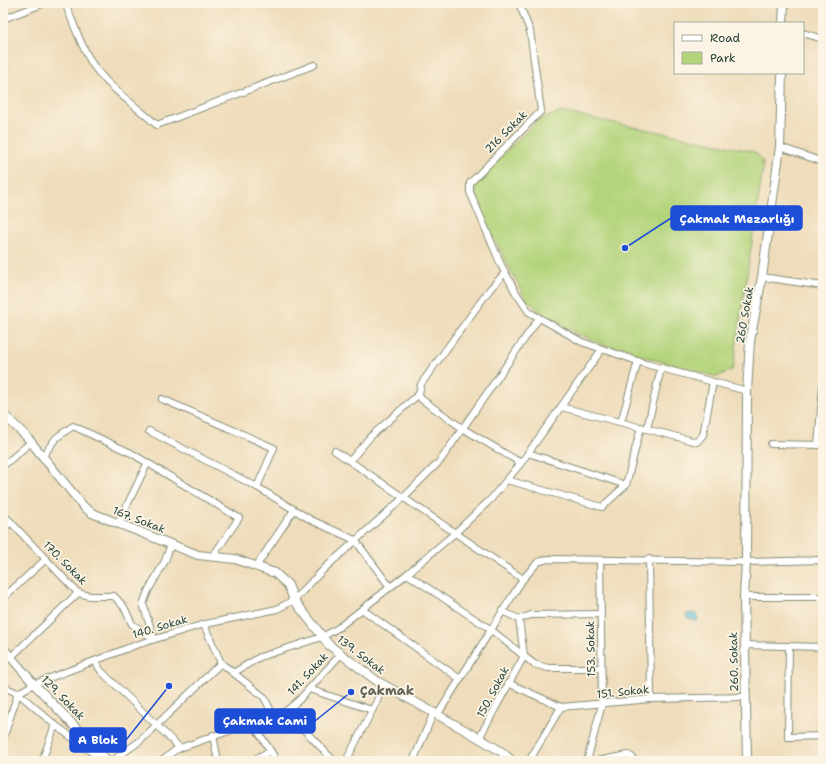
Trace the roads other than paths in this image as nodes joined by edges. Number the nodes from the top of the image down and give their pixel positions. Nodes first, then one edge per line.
1 (45, 3) edge
2 (65, 3) edge
3 (519, 3) edge
4 (784, 3) edge
5 (3, 19) edge
6 (783, 22) edge
7 (804, 33) edge
8 (823, 39) edge
9 (314, 65) dead end
10 (782, 74) edge
11 (780, 147) junction
12 (823, 162) edge
13 (505, 273) junction
14 (762, 277) junction
15 (823, 286) edge
16 (539, 318) junction
17 (602, 349) junction
18 (638, 361) junction
19 (661, 368) junction
20 (713, 382) junction
21 (823, 386) edge
22 (747, 391) junction
23 (419, 394) junction
24 (162, 399) dead end
25 (561, 407) junction
26 (3, 414) edge
27 (621, 422) junction
28 (462, 428) junction
29 (644, 428) junction
30 (149, 431) dead end
31 (31, 442) junction
32 (771, 444) dead end
33 (820, 445) edge
34 (335, 451) dead end
35 (528, 453) junction
36 (43, 456) junction
37 (350, 461) junction
38 (521, 463) junction
39 (147, 464) junction
40 (3, 466) edge
41 (507, 480) junction
42 (626, 485) junction
43 (257, 487) junction
44 (403, 498) junction
45 (294, 510) junction
46 (3, 514) edge
47 (11, 522) junction
48 (118, 524) junction
49 (3, 529) edge
50 (455, 534) junction
51 (355, 540) junction
52 (171, 544) junction
53 (213, 556) junction
54 (46, 559) junction
55 (600, 560) junction
56 (649, 560) junction
57 (823, 560) edge
58 (746, 562) junction
59 (257, 565) junction
60 (407, 574) junction
61 (523, 579) junction
62 (390, 587) junction
63 (78, 593) junction
64 (744, 597) junction
65 (823, 597) edge
66 (3, 598) edge
67 (294, 600) junction
68 (363, 610) junction
69 (502, 611) junction
70 (600, 614) junction
71 (519, 619) junction
72 (204, 625) junction
73 (490, 630) junction
74 (322, 637) junction
75 (154, 639) junction
76 (744, 645) junction
77 (789, 646) junction
78 (823, 647) edge
79 (3, 648) edge
80 (341, 654) junction
81 (524, 656) junction
82 (11, 657) junction
83 (95, 661) junction
84 (221, 663) junction
85 (601, 668) junction
86 (233, 673) junction
87 (460, 679) junction
88 (508, 683) junction
89 (34, 684) junction
90 (383, 684) junction
91 (3, 687) edge
92 (309, 689) junction
93 (18, 693) junction
94 (745, 696) junction
95 (651, 699) junction
96 (602, 704) junction
97 (561, 707) junction
98 (372, 710) junction
99 (286, 711) junction
100 (436, 713) junction
101 (274, 715) junction
102 (252, 722) junction
103 (55, 725) junction
104 (157, 725) junction
105 (3, 735) edge
106 (213, 736) junction
107 (823, 736) edge
108 (479, 738) junction
109 (180, 748) junction
110 (270, 751) junction
111 (502, 757) edge
112 (42, 761) edge
113 (104, 761) edge
114 (108, 761) edge
115 (112, 761) edge
116 (162, 761) edge
117 (218, 761) edge
118 (251, 761) edge
119 (277, 761) edge
120 (334, 761) edge
121 (346, 761) edge
122 (414, 761) edge
123 (512, 761) edge
124 (529, 761) edge
125 (588, 761) edge
126 (597, 761) edge
127 (634, 761) edge
128 (746, 761) edge

1 - 5 street
2 - 9 street
3 - 13 street, 216 Sokak
4 - 6 street
7 - 8 street
10 - 11 street, 260 Sokak
11 - 12 street
11 - 14 street, 260 Sokak
13 - 16 street
13 - 23 street
14 - 15 street
14 - 22 street, 260 Sokak
16 - 17 street
16 - 28 street, 140. Sokak
17 - 18 street
17 - 25 street
18 - 19 street
18 - 27 street
19 - 20 street
19 - 29 street
20 - 22 street
20 - 29 street
21 - 33 street
22 - 58 street, 260 Sokak
23 - 28 street
23 - 37 street
24 - 43 street
25 - 27 street
25 - 35 street
26 - 31 street, 167. Sokak
27 - 29 street
28 - 38 street
28 - 44 street, 140. Sokak
29 - 42 street
30 - 43 street
31 - 36 street, 167. Sokak
31 - 40 street
32 - 33 street
34 - 37 street
35 - 38 street
35 - 42 street
36 - 39 street
36 - 48 street, 167. Sokak
37 - 44 street
38 - 41 street
39 - 48 street
39 - 53 street
41 - 42 street
41 - 50 street
43 - 45 street
44 - 50 street
44 - 51 street, 140. Sokak
45 - 51 street
45 - 59 street
46 - 47 street, 170. Sokak
47 - 49 street
47 - 54 street, 170. Sokak
48 - 52 street, 167. Sokak
50 - 60 street
50 - 61 street
51 - 62 street
51 - 67 street, 140. Sokak
52 - 53 street, 167. Sokak
52 - 75 street
53 - 59 street, 167. Sokak
54 - 63 street, 170. Sokak
54 - 66 street
55 - 56 street
55 - 61 street
55 - 70 street, 153. Sokak
56 - 58 street
56 - 95 street
57 - 58 street
58 - 64 street, 260. Sokak
59 - 67 street, 167. Sokak
60 - 62 street
60 - 73 street
61 - 69 street
62 - 68 street
63 - 75 street, 170. Sokak
63 - 82 street
64 - 65 street
64 - 76 street, 260. Sokak
67 - 72 street, 140. Sokak
67 - 74 street, 139. Sokak
68 - 74 street
68 - 87 street
69 - 71 street
69 - 73 street
70 - 71 street
70 - 85 street, 153. Sokak
71 - 81 street
72 - 75 street, 140. Sokak
72 - 84 street
73 - 81 street
73 - 87 street
74 - 80 street, 139. Sokak
74 - 86 street
75 - 83 street, 140. Sokak
76 - 77 street
76 - 94 street, 260. Sokak
77 - 78 street
77 - 107 street
79 - 82 street, 129. Sokak
80 - 90 street, 139. Sokak
80 - 92 street, 141. Sokak
81 - 85 street
81 - 88 street, 150. Sokak
82 - 89 street, 129. Sokak
83 - 89 street, 140. Sokak
83 - 104 street
84 - 86 street
84 - 104 street
85 - 96 street, 153. Sokak
86 - 101 street
87 - 100 street
88 - 97 street, 151. Sokak
88 - 108 street, 150. Sokak
89 - 93 street, 140. Sokak
89 - 114 street, 129. Sokak
90 - 98 street
90 - 100 street, 139. Sokak
91 - 93 street
92 - 98 street
92 - 99 street, 141. Sokak
93 - 103 street
93 - 105 street
94 - 95 street, 151. Sokak
94 - 128 street, 260. Sokak
95 - 96 street, 151. Sokak
96 - 97 street, 151. Sokak
96 - 125 street, 153. Sokak
97 - 124 street
98 - 121 street
99 - 101 street, 141. Sokak
99 - 120 street
100 - 108 street, 139. Sokak
100 - 122 street
101 - 102 street, 141. Sokak
102 - 106 street, 141. Sokak
102 - 110 street
103 - 112 street
103 - 113 street
104 - 109 street
104 - 115 street
106 - 109 street, 141. Sokak
106 - 117 street
108 - 111 street, 139. Sokak
109 - 116 street, 141. Sokak
110 - 118 street
110 - 119 street
111 - 123 street, 139. Sokak
126 - 127 street

